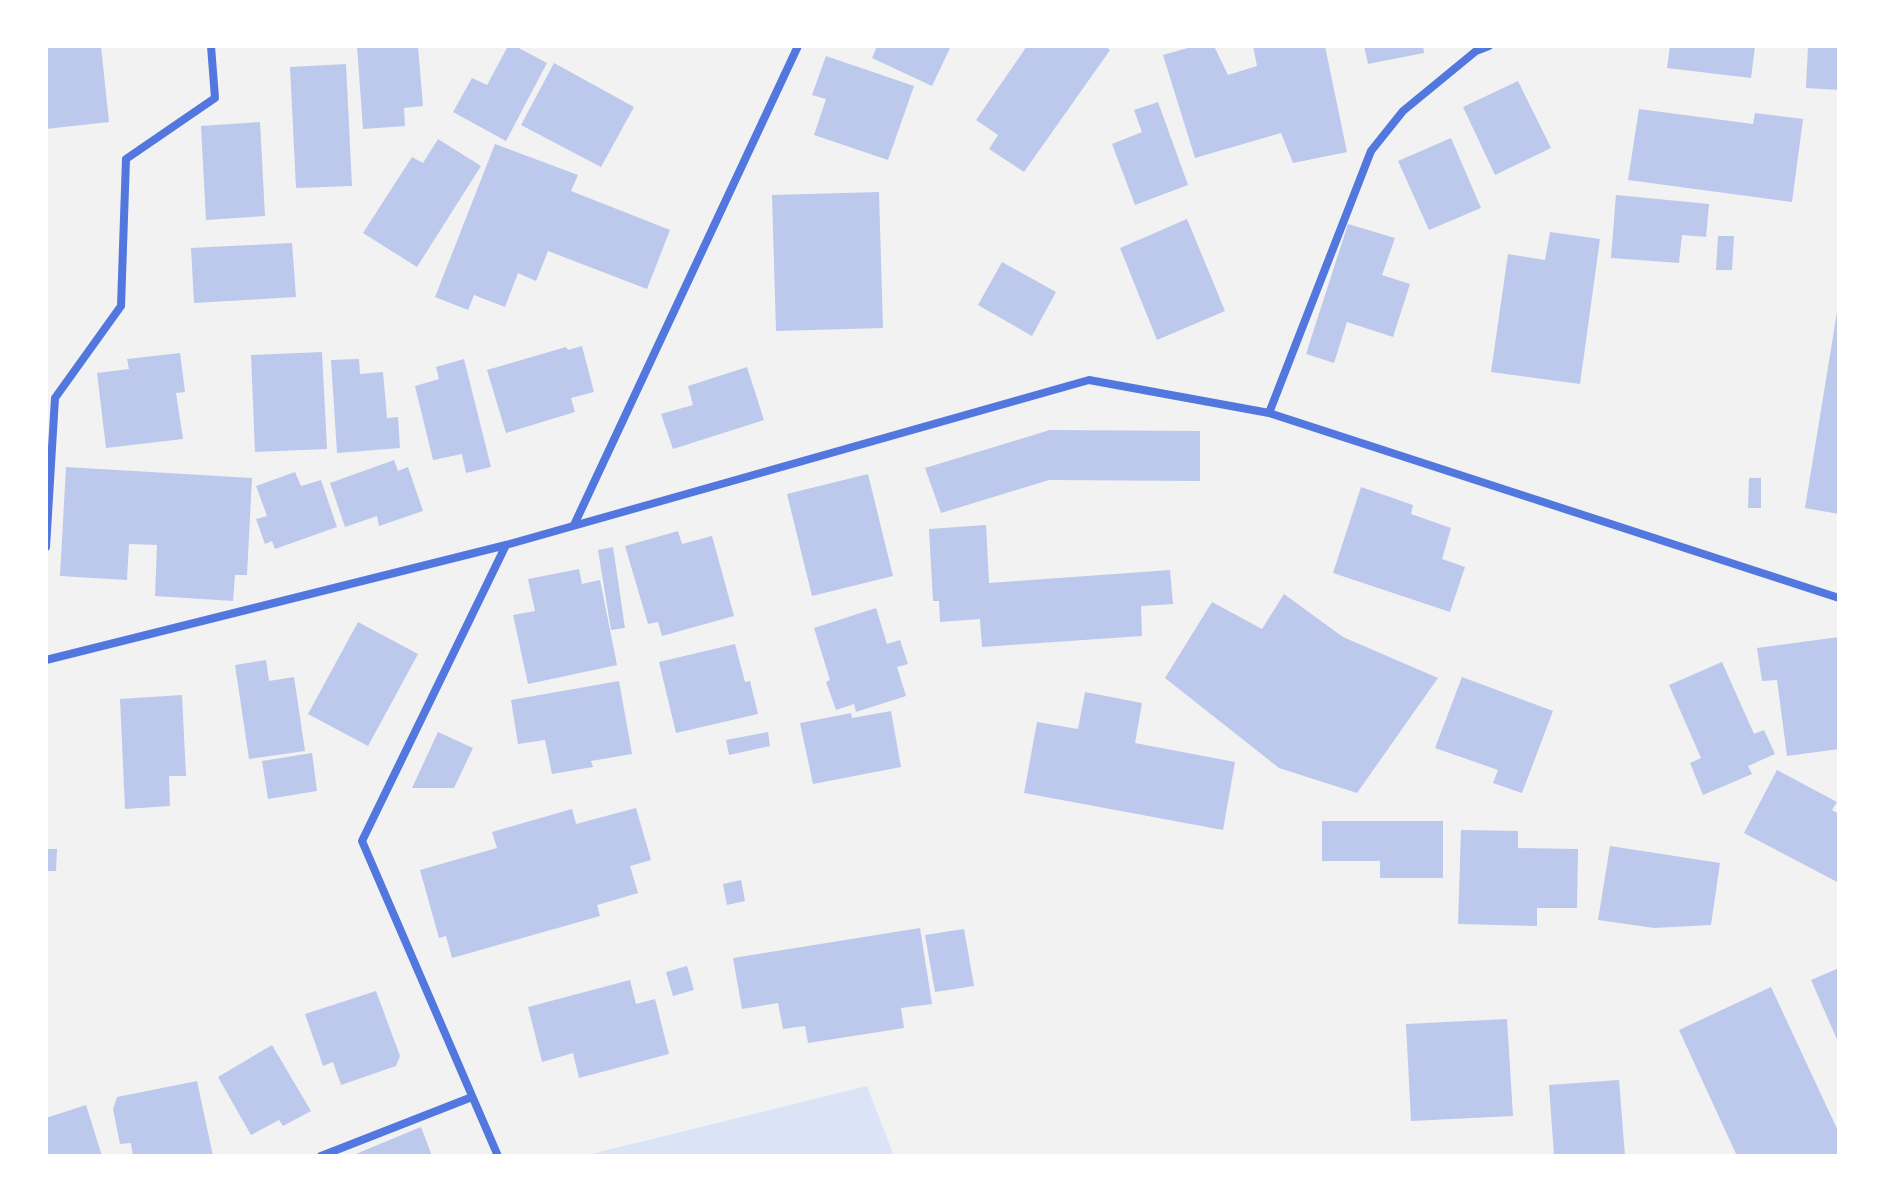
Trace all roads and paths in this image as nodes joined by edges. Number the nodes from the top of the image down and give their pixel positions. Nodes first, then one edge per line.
1 (211, 46) edge
2 (798, 46) edge
3 (1489, 46) edge
4 (1269, 413) junction
5 (574, 525) junction
6 (506, 545) junction
7 (46, 547) edge
8 (1839, 598) edge
9 (46, 660) edge
10 (472, 1097) junction
11 (321, 1156) edge
12 (498, 1156) edge

1 - 7 street
2 - 5 street
3 - 4 street
4 - 5 street
4 - 8 street
5 - 6 street
6 - 9 street
6 - 10 street
10 - 11 street
10 - 12 street

